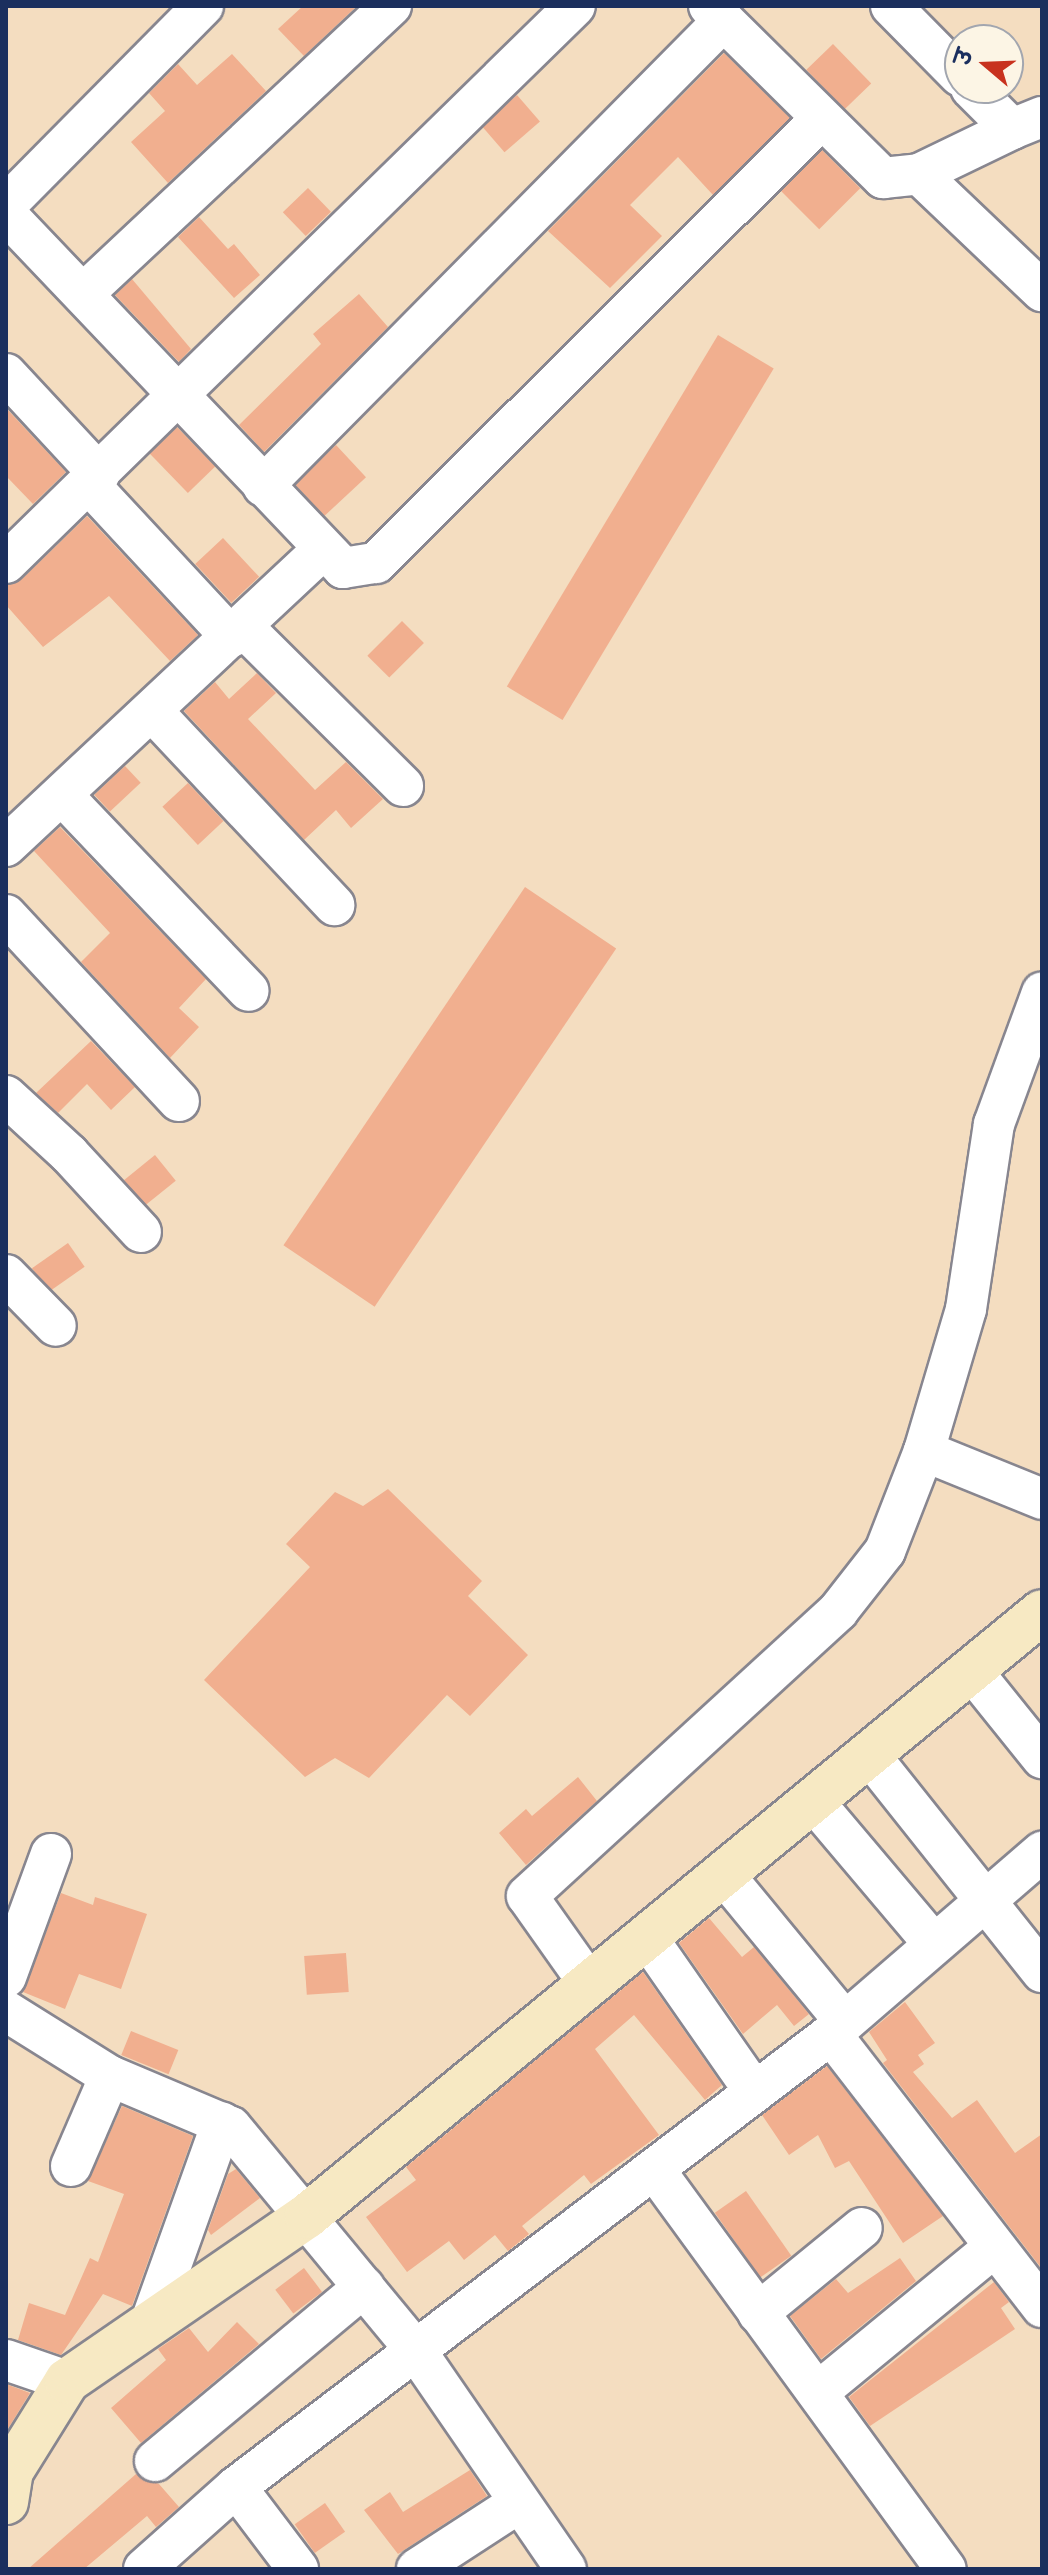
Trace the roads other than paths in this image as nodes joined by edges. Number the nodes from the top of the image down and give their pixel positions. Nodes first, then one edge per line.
1 (203, 6) edge
2 (391, 6) edge
3 (575, 6) edge
4 (891, 6) edge
5 (716, 13) edge
6 (944, 60) edge
7 (997, 104) edge
8 (820, 120) junction
9 (1027, 123) edge
10 (919, 174) junction
11 (6, 205) edge
12 (6, 214) edge
13 (1042, 291) edge
14 (83, 294) junction
15 (6, 374) edge
16 (178, 391) junction
17 (94, 479) junction
18 (263, 486) junction
19 (322, 550) junction
20 (6, 563) edge
21 (237, 632) junction
22 (153, 712) junction
23 (403, 786) dead end
24 (63, 796) junction
25 (6, 846) edge
26 (334, 905) dead end
27 (6, 915) edge
28 (249, 991) dead end
29 (1042, 993) edge
30 (6, 1096) edge
31 (179, 1101) dead end
32 (141, 1232) dead end
33 (6, 1275) edge
34 (56, 1326) dead end
35 (924, 1451) junction
36 (1042, 1499) edge
37 (1042, 1612) edge
38 (972, 1671) junction
39 (871, 1757) junction
40 (1042, 1758) edge
41 (814, 1802) junction
42 (1042, 1852) edge
43 (51, 1854) dead end
44 (724, 1875) junction
45 (984, 1899) junction
46 (646, 1936) junction
47 (934, 1944) junction
48 (1042, 1972) edge
49 (6, 1977) edge
50 (588, 1982) junction
51 (9, 2025) edge
52 (838, 2028) junction
53 (110, 2076) junction
54 (755, 2092) junction
55 (222, 2123) junction
56 (71, 2166) dead end
57 (654, 2169) junction
58 (307, 2216) junction
59 (862, 2228) dead end
60 (993, 2248) junction
61 (364, 2287) junction
62 (1040, 2301) edge
63 (758, 2313) junction
64 (150, 2324) junction
65 (414, 2348) junction
66 (6, 2360) edge
67 (67, 2381) junction
68 (818, 2392) junction
69 (155, 2461) dead end
70 (236, 2487) junction
71 (6, 2502) edge
72 (517, 2504) junction
73 (144, 2569) edge
74 (298, 2569) edge
75 (417, 2569) edge
76 (566, 2569) edge
77 (946, 2569) edge

1 - 11 street
2 - 14 street
3 - 16 street
4 - 6 street
5 - 8 street
5 - 18 street
7 - 9 street
8 - 10 street
8 - 19 street
9 - 10 street
10 - 13 street
12 - 14 street
14 - 16 street
15 - 17 street
16 - 17 street
16 - 18 street
17 - 20 street
17 - 21 street
18 - 19 street
19 - 21 street
21 - 22 street
21 - 23 street
22 - 24 street
22 - 26 street
24 - 25 street
24 - 28 street
27 - 31 street
29 - 35 street
30 - 32 street
33 - 34 street
35 - 36 street
35 - 50 street
37 - 38 street
38 - 39 street
38 - 40 street
39 - 41 street
39 - 45 street
41 - 44 street
41 - 47 street
42 - 45 street
43 - 49 street
44 - 46 street
44 - 52 street
45 - 47 street
45 - 48 street
46 - 50 street
46 - 54 street
47 - 52 street
50 - 58 street
51 - 53 street
52 - 54 street
52 - 60 street
53 - 55 street
53 - 56 street
54 - 57 street
55 - 58 street
55 - 64 street
57 - 63 street
57 - 65 street
58 - 61 street
58 - 64 street
59 - 63 street
60 - 62 street
60 - 68 street
61 - 65 street
61 - 69 street
63 - 68 street
64 - 67 street
65 - 70 street
65 - 72 street
66 - 67 street
67 - 71 street
68 - 77 street
70 - 73 street
70 - 74 street
72 - 75 street
72 - 76 street

